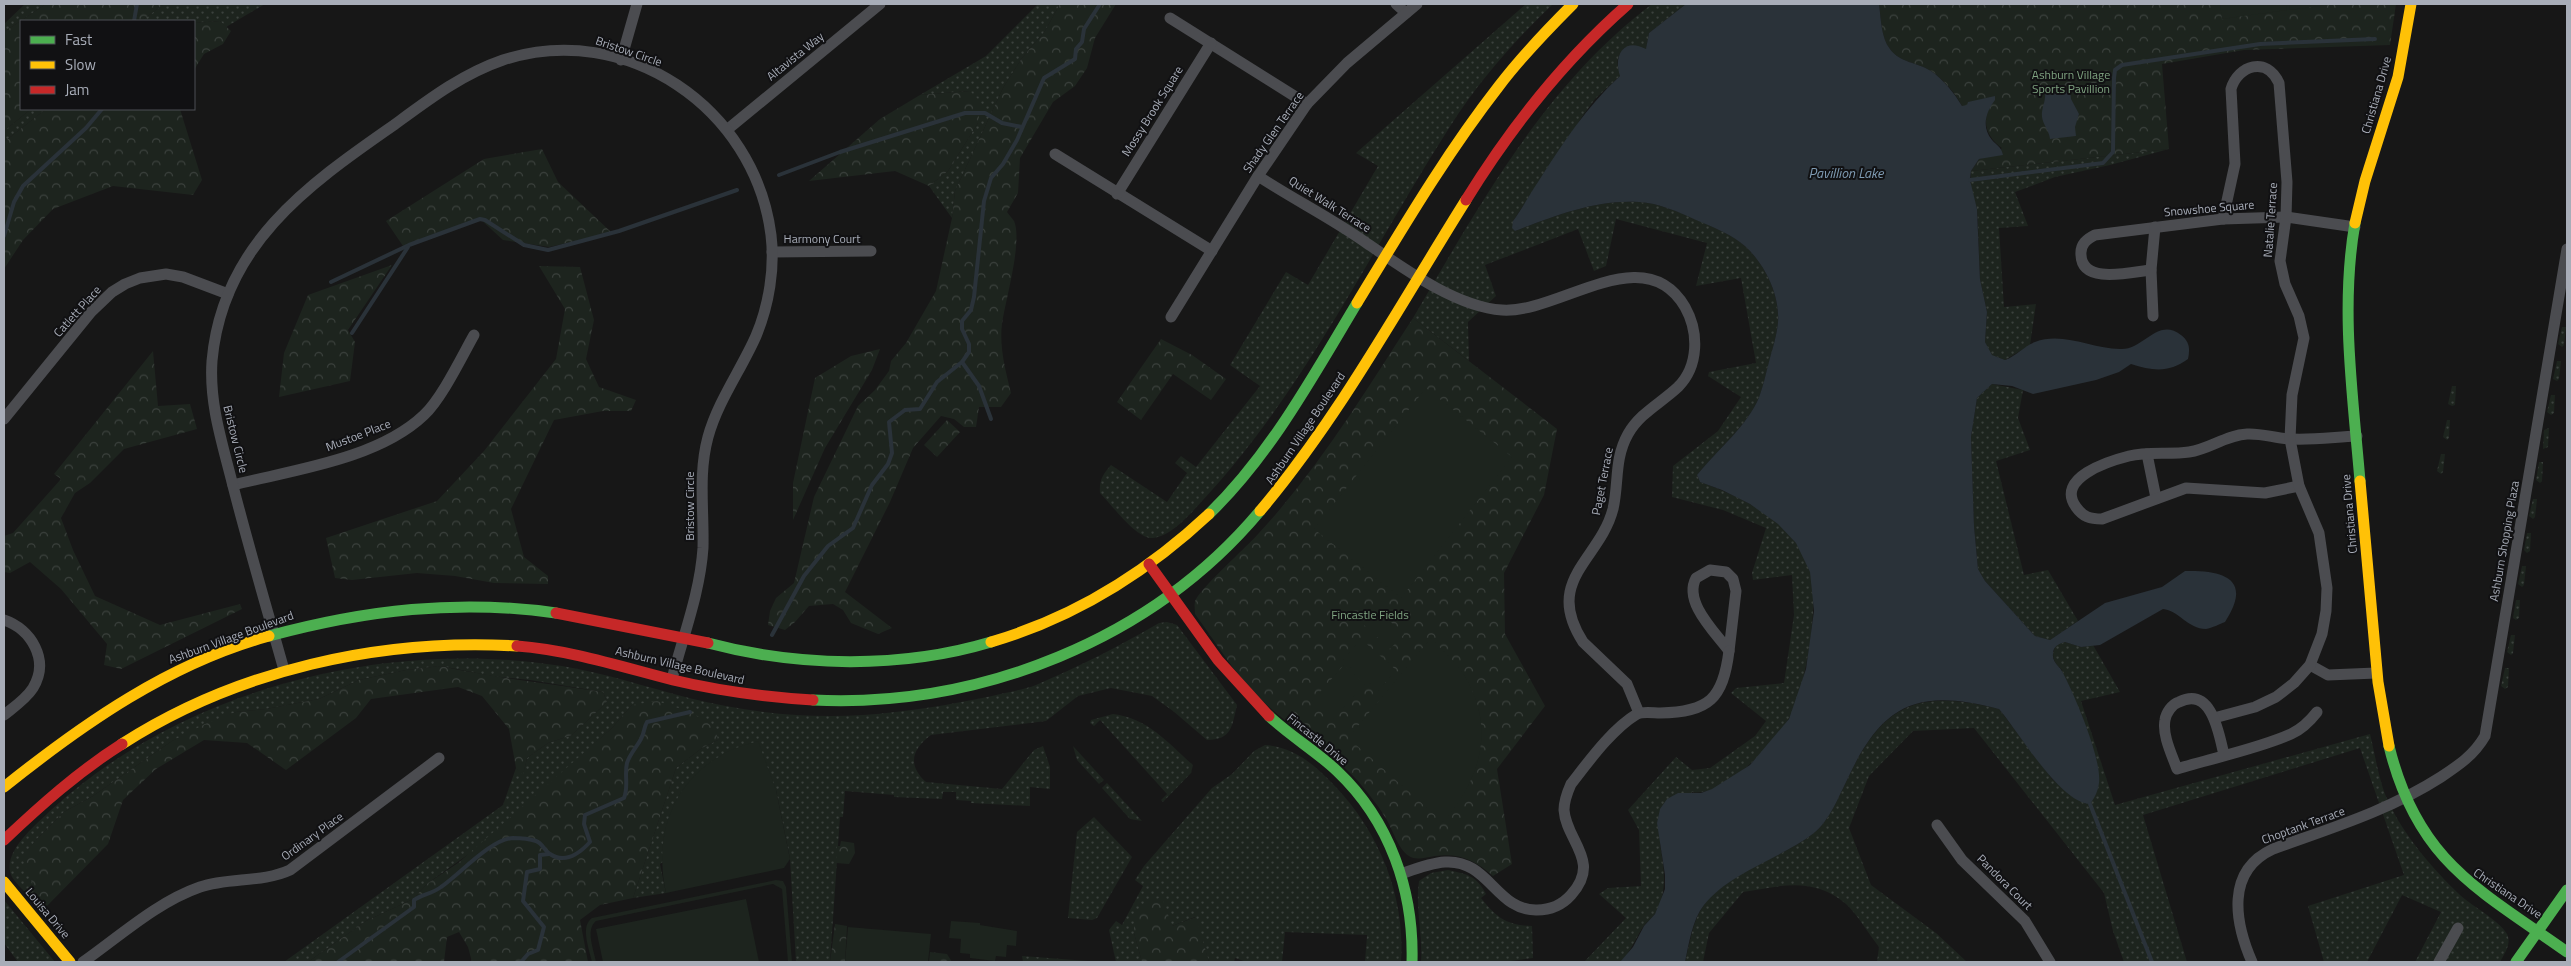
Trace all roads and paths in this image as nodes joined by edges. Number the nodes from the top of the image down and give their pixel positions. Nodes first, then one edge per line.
1 (637, 4) edge
2 (880, 4) edge
3 (1396, 4) edge
4 (1417, 4) edge
5 (1573, 4) edge
6 (1628, 4) edge
7 (2411, 4) edge
8 (1406, 13) junction
9 (1170, 18) dead end
10 (1211, 43) junction
11 (621, 60) junction
12 (1307, 104) junction
13 (728, 129) junction
14 (1055, 154) dead end
15 (1258, 176) junction
16 (1117, 194) junction
17 (2286, 217) junction
18 (2222, 219) junction
19 (2155, 227) junction
20 (2355, 227) junction
21 (2567, 249) edge
22 (871, 251) dead end
23 (1212, 251) junction
24 (772, 252) junction
25 (1387, 256) junction
26 (2151, 270) junction
27 (1419, 276) junction
28 (228, 294) junction
29 (2153, 316) dead end
30 (1172, 317) dead end
31 (474, 335) dead end
32 (4, 419) edge
33 (2357, 436) junction
34 (2290, 440) junction
35 (2147, 454) junction
36 (233, 485) junction
37 (2299, 486) junction
38 (2156, 498) junction
39 (1149, 564) junction
40 (1170, 594) junction
41 (4, 620) edge
42 (274, 634) junction
43 (683, 637) junction
44 (1729, 650) junction
45 (2310, 665) junction
46 (284, 670) junction
47 (2376, 673) junction
48 (672, 679) junction
49 (2318, 712) dead end
50 (1639, 713) junction
51 (4, 715) edge
52 (2214, 718) junction
53 (2224, 755) junction
54 (439, 758) dead end
55 (4, 787) edge
56 (2406, 798) junction
57 (1937, 824) dead end
58 (4, 840) edge
59 (1401, 874) junction
60 (4, 882) edge
61 (2567, 890) edge
62 (2458, 928) dead end
63 (2537, 930) junction
64 (2567, 952) edge
65 (70, 962) edge
66 (83, 962) edge
67 (1412, 962) edge
68 (2050, 962) edge
69 (2252, 962) edge
70 (2440, 962) edge
71 (2516, 962) edge
72 (2561, 962) edge

1 - 11 street
2 - 13 street, Altavista Way
3 - 8 street
4 - 8 street, Shady Glen Terrace
5 - 25 main road, Ashburn Village Boulevard
6 - 27 main road, Ashburn Village Boulevard
7 - 20 main road, Christiana Drive
8 - 12 street, Shady Glen Terrace
9 - 10 street
10 - 12 street
10 - 16 street, Mossy Brook Square
11 - 13 street, Bristow Circle
11 - 28 street, Bristow Circle
12 - 15 street, Shady Glen Terrace
13 - 24 street, Bristow Circle
14 - 16 street
15 - 23 street, Shady Glen Terrace
15 - 25 street, Quiet Walk Terrace
16 - 23 street
17 - 18 street, Snowshoe Square
17 - 18 street, Natalie Terrace
17 - 20 street, Snowshoe Square
17 - 34 street, Natalie Terrace
18 - 19 street, Snowshoe Square
19 - 26 street, Snowshoe Square
19 - 26 street, Snowshoe Square
20 - 33 main road, Christiana Drive
21 - 56 street, Ashburn Shopping Plaza
22 - 24 street, Harmony Court
23 - 30 street, Shady Glen Terrace
24 - 43 street, Bristow Circle
25 - 27 street, Paget Terrace
25 - 39 main road, Ashburn Village Boulevard
26 - 29 street, Snowshoe Square
27 - 40 main road, Ashburn Village Boulevard
27 - 50 street, Paget Terrace
28 - 32 street, Catlett Place
28 - 36 street, Bristow Circle
31 - 36 street, Mustoe Place
33 - 34 street
33 - 47 main road, Christiana Drive
34 - 35 street
34 - 37 street, Natalie Terrace
35 - 38 street
35 - 38 street
36 - 42 street, Bristow Circle
37 - 38 street
37 - 45 street, Natalie Terrace
39 - 40 main road, Fincastle Drive
39 - 43 main road, Ashburn Village Boulevard
40 - 48 main road, Ashburn Village Boulevard
40 - 59 main road, Fincastle Drive
41 - 51 street
42 - 43 main road, Ashburn Village Boulevard
42 - 46 street, Bristow Circle
42 - 55 main road, Ashburn Village Boulevard
43 - 48 street, Bristow Circle
44 - 44 street
44 - 50 street
45 - 47 street
45 - 52 street, Natalie Terrace
46 - 48 main road, Ashburn Village Boulevard
46 - 58 main road, Ashburn Village Boulevard
47 - 56 main road, Christiana Drive
49 - 53 street
50 - 59 street
52 - 53 street
52 - 53 street
54 - 66 street, Ordinary Place
56 - 63 main road, Christiana Drive
56 - 69 street, Choptank Terrace
57 - 68 street, Pandora Court
59 - 67 main road, Fincastle Drive
60 - 65 main road, Louisa Drive
61 - 63 main road
62 - 70 street
63 - 64 main road, Christiana Drive
63 - 71 main road
64 - 72 main road

